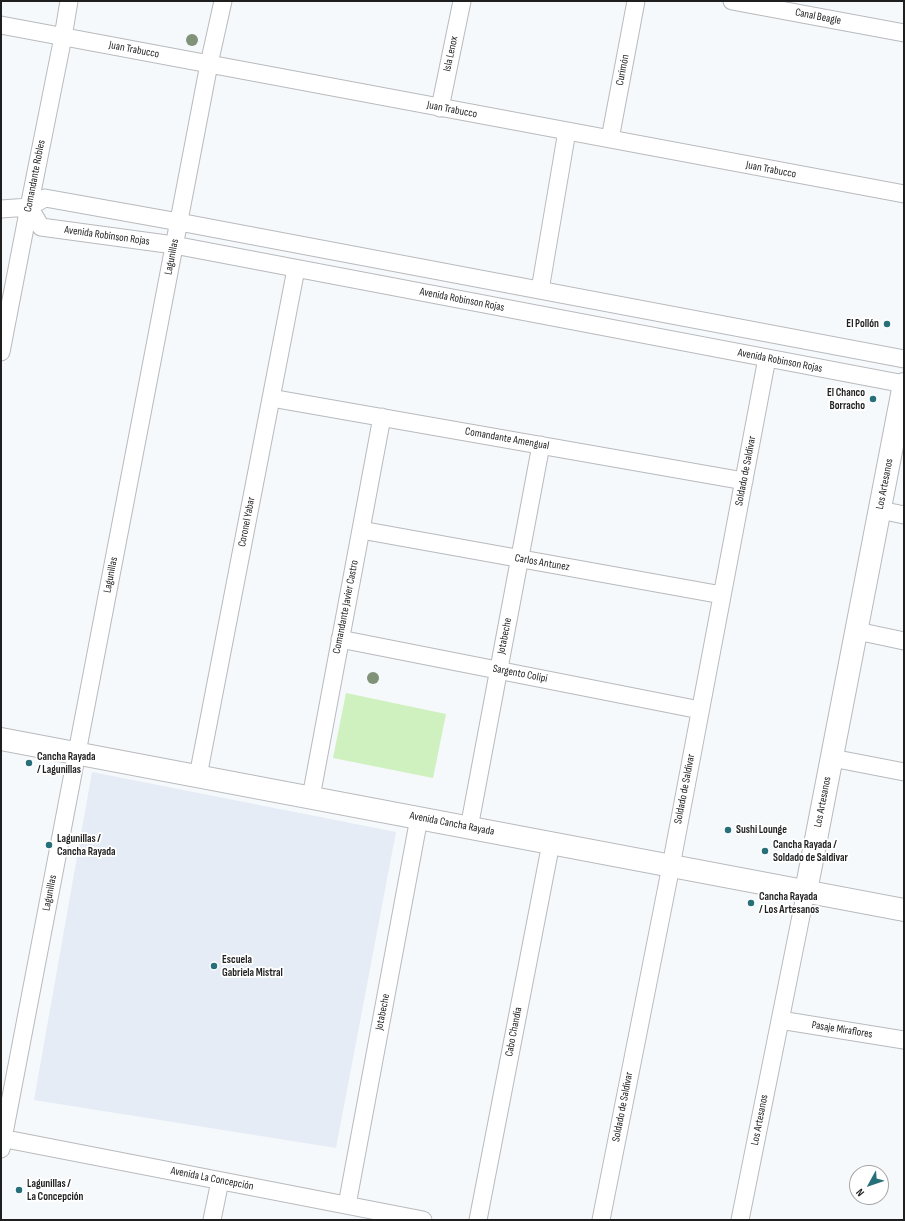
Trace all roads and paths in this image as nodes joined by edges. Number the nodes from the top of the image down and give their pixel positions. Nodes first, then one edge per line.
1 (69, 1) edge
2 (223, 1) edge
3 (462, 1) edge
4 (636, 1) edge
5 (732, 1) edge
6 (1, 25) edge
7 (904, 33) edge
8 (63, 37) junction
9 (209, 64) junction
10 (440, 108) junction
11 (567, 131) junction
12 (610, 139) junction
13 (904, 194) edge
14 (29, 207) junction
15 (1, 209) edge
16 (178, 222) junction
17 (174, 245) junction
18 (296, 269) junction
19 (540, 290) junction
20 (1, 352) edge
21 (767, 358) junction
22 (904, 360) edge
23 (904, 384) edge
24 (271, 398) junction
25 (382, 417) junction
26 (541, 445) junction
27 (744, 481) junction
28 (880, 510) junction
29 (904, 515) edge
30 (361, 530) junction
31 (519, 559) junction
32 (722, 596) junction
33 (857, 631) junction
34 (340, 639) junction
35 (904, 641) edge
36 (499, 670) junction
37 (700, 710) junction
38 (1, 739) edge
39 (77, 753) junction
40 (832, 758) junction
41 (904, 772) edge
42 (198, 776) junction
43 (311, 798) junction
44 (419, 818) junction
45 (469, 828) junction
46 (551, 843) junction
47 (671, 866) junction
48 (806, 891) junction
49 (904, 910) edge
50 (780, 1020) junction
51 (904, 1040) edge
52 (2, 1142) edge
53 (220, 1181) junction
54 (349, 1210) edge
55 (212, 1220) edge
56 (423, 1220) edge
57 (478, 1220) edge
58 (601, 1220) edge
59 (740, 1220) edge

1 - 8 street, Comandante Robles
2 - 9 street, Lagunillas
3 - 10 street, Isla Lenox
4 - 12 street, Curimón
5 - 7 street, Canal Beagle
6 - 8 street, Juan Trabucco
8 - 9 street, Juan Trabucco
8 - 14 street, Comandante Robles
9 - 10 street, Juan Trabucco
9 - 16 street, Lagunillas
10 - 11 street, Juan Trabucco
11 - 12 street, Juan Trabucco
11 - 19 street
12 - 13 street, Juan Trabucco
14 - 15 street
14 - 16 street
14 - 17 street, Avenida Robinson Rojas
14 - 20 street, Comandante Robles
16 - 17 street, Lagunillas
16 - 19 street
17 - 18 street, Avenida Robinson Rojas
17 - 39 street, Lagunillas
18 - 21 street, Avenida Robinson Rojas
18 - 24 street, Coronel Yabar
19 - 22 street
21 - 23 street, Avenida Robinson Rojas
21 - 27 street, Soldado de Saldivar
23 - 28 street, Los Artesanos
24 - 25 street, Comandante Amengual
24 - 42 street, Coronel Yabar
25 - 26 street, Comandante Amengual
25 - 30 street, Comandante Javier Castro
26 - 27 street, Comandante Amengual
26 - 31 street, Jotabeche
27 - 32 street, Soldado de Saldivar
28 - 29 street
28 - 33 street, Los Artesanos
30 - 31 street, Carlos Antunez
30 - 34 street, Comandante Javier Castro
31 - 32 street, Carlos Antunez
31 - 36 street, Jotabeche
32 - 37 street, Soldado de Saldivar
33 - 35 street
33 - 40 street, Los Artesanos
34 - 36 street, Sargento Colipi
34 - 43 street, Comandante Javier Castro
36 - 37 street, Sargento Colipi
36 - 45 street, Jotabeche
37 - 47 street, Soldado de Saldivar
38 - 39 street, Avenida Cancha Rayada
39 - 42 street, Avenida Cancha Rayada
39 - 52 street, Lagunillas
40 - 41 street
40 - 48 street, Los Artesanos
42 - 43 street, Avenida Cancha Rayada
43 - 44 street, Avenida Cancha Rayada
44 - 45 street, Avenida Cancha Rayada
44 - 54 street, Jotabeche
45 - 46 street, Avenida Cancha Rayada
46 - 47 street, Avenida Cancha Rayada
46 - 57 street, Cabo Chandia
47 - 48 street, Avenida Cancha Rayada
47 - 58 street, Soldado de Saldivar
48 - 49 street, Avenida Cancha Rayada
48 - 50 street, Los Artesanos
50 - 51 street, Pasaje Miraflores
50 - 59 street, Los Artesanos
52 - 53 street, Avenida La Concepción
53 - 54 street, Avenida La Concepción
53 - 55 street
54 - 56 street, Avenida La Concepción

